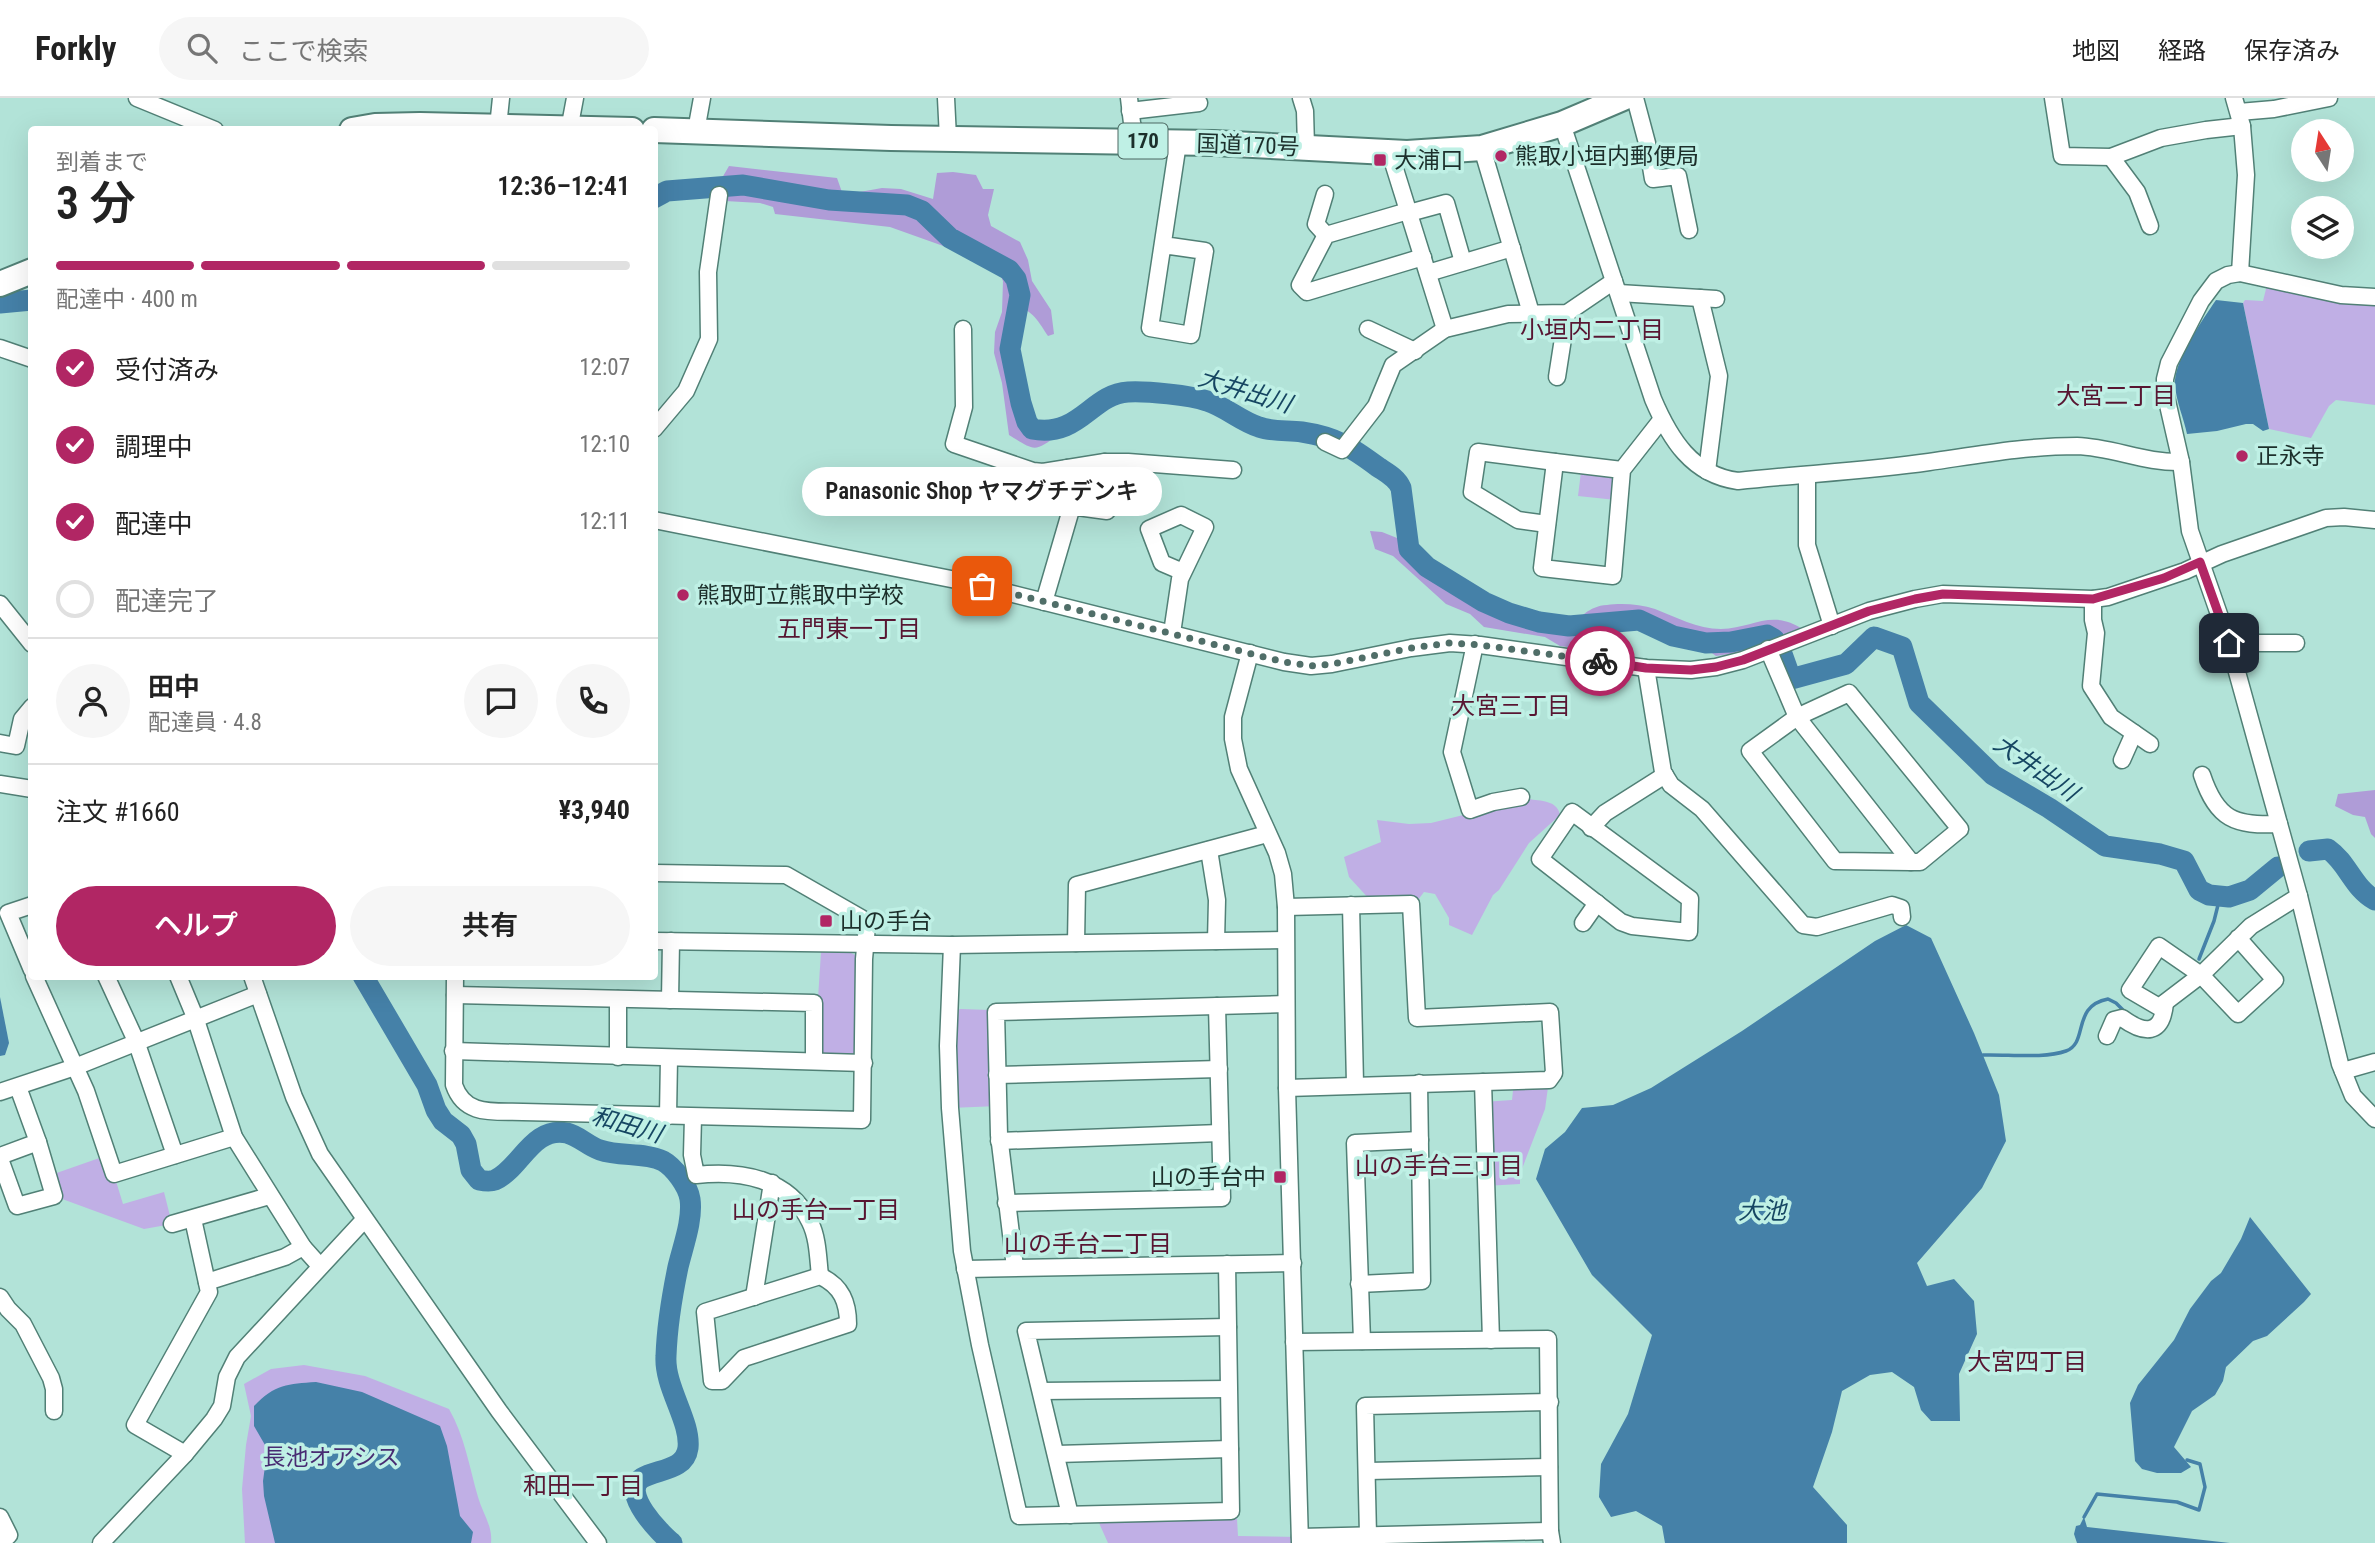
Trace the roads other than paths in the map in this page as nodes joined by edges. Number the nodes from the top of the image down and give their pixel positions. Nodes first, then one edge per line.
1 (500, 98) edge
2 (575, 98) edge
3 (702, 98) edge
4 (946, 98) edge
5 (1301, 98) edge
6 (2053, 98) edge
7 (2329, 98) edge
8 (143, 99) edge
9 (1620, 99) edge
10 (1199, 103) dead end
11 (1130, 104) edge
12 (2238, 112) edge
13 (1562, 124) junction
14 (206, 126) edge
15 (383, 126) edge
16 (444, 126) edge
17 (498, 126) edge
18 (570, 126) edge
19 (658, 130) edge
20 (696, 131) junction
21 (948, 138) junction
22 (1137, 141) junction
23 (1178, 143) junction
24 (1306, 147) junction
25 (1482, 148) junction
26 (1390, 153) junction
27 (2112, 157) junction
28 (1325, 194) dead end
29 (719, 195) dead end
30 (1409, 212) junction
31 (2150, 226) dead end
32 (1689, 230) dead end
33 (1326, 235) junction
34 (1163, 245) junction
35 (1512, 248) junction
36 (1463, 262) junction
37 (1425, 265) junction
38 (28, 273) edge
39 (2240, 273) junction
40 (0, 284) edge
41 (1616, 287) junction
42 (2375, 297) edge
43 (1531, 313) junction
44 (1567, 313) junction
45 (963, 329) dead end
46 (1367, 329) dead end
47 (1446, 330) junction
48 (0, 348) edge
49 (1415, 351) junction
50 (28, 358) edge
51 (1557, 377) dead end
52 (1662, 419) junction
53 (658, 424) edge
54 (1325, 442) dead end
55 (1105, 462) junction
56 (1555, 462) junction
57 (2181, 462) junction
58 (1067, 468) junction
59 (1233, 470) dead end
60 (1622, 470) junction
61 (1707, 471) junction
62 (1807, 474) junction
63 (1070, 506) junction
64 (2375, 520) edge
65 (658, 521) edge
66 (1547, 524) junction
67 (2200, 562) junction
68 (1184, 572) dead end
69 (2093, 599) junction
70 (1044, 602) junction
71 (0, 604) edge
72 (1832, 626) junction
73 (1172, 634) junction
74 (28, 639) edge
75 (2229, 643) junction
76 (2296, 643) dead end
77 (1475, 644) junction
78 (1768, 649) junction
79 (1250, 653) junction
80 (1646, 668) junction
81 (28, 712) edge
82 (1797, 717) junction
83 (2134, 733) junction
84 (0, 743) edge
85 (2150, 744) dead end
86 (2122, 760) dead end
87 (1665, 775) junction
88 (2202, 775) dead end
89 (0, 784) edge
90 (28, 788) edge
91 (1521, 797) dead end
92 (2279, 824) junction
93 (1591, 828) junction
94 (1267, 834) junction
95 (1209, 850) junction
96 (1911, 862) junction
97 (658, 873) edge
98 (2299, 895) junction
99 (1597, 903) junction
100 (1351, 905) junction
101 (28, 906) edge
102 (1286, 907) junction
103 (1902, 917) dead end
104 (1583, 923) dead end
105 (2238, 938) junction
106 (1285, 940) junction
107 (663, 941) edge
108 (1216, 941) junction
109 (1076, 943) junction
110 (865, 944) junction
111 (952, 945) junction
112 (28, 960) edge
113 (2201, 975) junction
114 (36, 980) edge
115 (108, 980) edge
116 (180, 980) edge
117 (253, 980) edge
118 (455, 980) edge
119 (258, 994) junction
120 (455, 995) junction
121 (618, 999) junction
122 (670, 1000) junction
123 (2165, 1003) junction
124 (1286, 1004) junction
125 (1217, 1006) junction
126 (195, 1017) junction
127 (2107, 1036) dead end
128 (136, 1041) junction
129 (453, 1051) junction
130 (618, 1057) junction
131 (669, 1058) junction
132 (814, 1061) junction
133 (2375, 1062) edge
134 (864, 1063) junction
135 (75, 1067) junction
136 (1219, 1069) junction
137 (2343, 1072) junction
138 (997, 1075) junction
139 (1483, 1082) junction
140 (1419, 1083) junction
141 (1355, 1084) junction
142 (18, 1087) junction
143 (1287, 1088) junction
144 (0, 1093) edge
145 (668, 1116) junction
146 (693, 1117) junction
147 (2375, 1119) edge
148 (1220, 1133) junction
149 (234, 1138) junction
150 (1420, 1140) junction
151 (999, 1141) junction
152 (38, 1142) junction
153 (175, 1156) junction
154 (0, 1158) edge
155 (772, 1183) junction
156 (269, 1196) junction
157 (1006, 1203) junction
158 (193, 1219) junction
159 (364, 1220) junction
160 (172, 1224) dead end
161 (303, 1247) junction
162 (1293, 1263) junction
163 (1227, 1264) junction
164 (320, 1266) junction
165 (1015, 1267) junction
166 (965, 1269) junction
167 (820, 1276) junction
168 (206, 1282) junction
169 (1359, 1284) junction
170 (0, 1297) edge
171 (754, 1297) junction
172 (1228, 1327) junction
173 (1491, 1340) junction
174 (1362, 1341) junction
175 (1294, 1342) junction
176 (1228, 1389) junction
177 (1041, 1391) junction
178 (1550, 1402) junction
179 (54, 1411) dead end
180 (1230, 1449) junction
181 (185, 1454) junction
182 (1057, 1454) junction
183 (1549, 1468) junction
184 (1368, 1471) junction
185 (1070, 1515) junction
186 (0, 1517) edge
187 (1368, 1535) junction
188 (1551, 1537) edge
189 (1300, 1540) edge
190 (107, 1541) edge
191 (1, 1543) edge
192 (598, 1543) edge

1 - 17 street
2 - 18 street
3 - 20 street
4 - 21 street
5 - 24 street
6 - 27 street
7 - 12 street
8 - 14 street
9 - 13 highway, 国道170号 / 170
9 - 32 street
10 - 11 street
11 - 22 street
12 - 27 street
12 - 39 street
13 - 25 highway, 国道170号 / 170
13 - 41 street
15 - 16 highway
19 - 20 highway, 国道170号 / 170
20 - 21 highway, 国道170号 / 170
21 - 22 highway, 国道170号 / 170
22 - 23 highway, 国道170号 / 170
23 - 24 highway, 国道170号 / 170
23 - 34 street
24 - 26 highway, 国道170号 / 170
25 - 26 highway, 国道170号 / 170
25 - 35 street
26 - 30 street
27 - 31 street
28 - 33 street
29 - 53 street
30 - 33 street
30 - 36 street
30 - 37 street
33 - 37 street
34 - 34 street
35 - 36 street
35 - 43 street
36 - 37 street
37 - 47 street
38 - 40 highway
39 - 42 street
39 - 57 street
41 - 44 street
41 - 52 street
41 - 61 street
43 - 44 street
43 - 47 street
44 - 51 street
45 - 58 street
46 - 49 street
47 - 49 street
48 - 50 street
49 - 54 street
52 - 60 street
52 - 61 street
55 - 58 street
55 - 59 street
55 - 63 street
56 - 60 street
56 - 66 street
56 - 66 street
57 - 62 street
57 - 67 street
58 - 63 street
60 - 66 street
61 - 62 street
62 - 72 street
63 - 70 street
64 - 67 street
65 - 70 street
67 - 69 street
67 - 75 street
68 - 73 street
69 - 72 street
69 - 83 street
70 - 73 street
71 - 74 street
72 - 78 street
73 - 79 street
75 - 76 street
75 - 92 street
77 - 79 street
77 - 80 street
77 - 91 street
78 - 80 street
78 - 82 street
79 - 94 street
80 - 87 street
81 - 84 street
82 - 96 street
82 - 96 street
82 - 96 street
83 - 85 street
83 - 86 street
87 - 93 street
87 - 103 street
88 - 92 street
89 - 90 street
92 - 98 street
93 - 99 street
93 - 99 street
94 - 95 street
94 - 102 street
95 - 108 street
95 - 109 street
97 - 110 street
98 - 105 street
98 - 137 street
99 - 104 street
100 - 102 street
100 - 139 street
100 - 141 street
101 - 112 street
102 - 106 street
105 - 113 street
105 - 113 street
106 - 108 street
106 - 124 street
107 - 110 street
107 - 122 street
108 - 109 street
109 - 111 street
110 - 111 street
110 - 134 street
111 - 166 street
113 - 123 street
113 - 123 street
114 - 135 street
115 - 128 street
116 - 126 street
117 - 119 street
118 - 120 street
119 - 126 street
119 - 159 street
120 - 121 street
120 - 129 street
121 - 122 street
121 - 130 street
122 - 132 street
123 - 127 street
124 - 125 street
124 - 143 street
125 - 136 street
125 - 138 street
126 - 128 street
126 - 149 street
128 - 135 street
128 - 153 street
129 - 130 street
129 - 145 street
130 - 131 street
131 - 132 street
131 - 145 street
132 - 134 street
133 - 137 street
134 - 146 street
135 - 142 street
135 - 153 street
136 - 138 street
136 - 148 street
137 - 147 street
138 - 151 street
139 - 140 street
139 - 173 street
140 - 141 street
140 - 150 street
141 - 143 street
142 - 144 street
142 - 152 street
143 - 162 street
145 - 146 street
146 - 155 street
148 - 151 street
148 - 157 street
149 - 153 street
149 - 156 street
150 - 169 street
150 - 169 street
151 - 157 street
152 - 154 street
152 - 154 street
155 - 167 street
155 - 171 street
156 - 158 street
156 - 161 street
157 - 165 street
158 - 160 street
158 - 168 street
159 - 164 street
159 - 192 street
161 - 164 street
161 - 168 street
162 - 163 street
162 - 175 street
163 - 165 street
163 - 172 street
164 - 181 street
165 - 166 street
166 - 185 street
167 - 171 street
167 - 171 street
168 - 181 street
169 - 174 street
170 - 179 street
172 - 176 street
172 - 177 street
173 - 174 street
173 - 178 street
174 - 175 street
175 - 189 street
176 - 177 street
176 - 180 street
177 - 182 street
178 - 183 street
178 - 184 street
180 - 182 street
180 - 185 street
181 - 190 street
182 - 185 street
183 - 184 street
183 - 188 street
184 - 187 street
186 - 191 street
187 - 188 street
187 - 189 street

